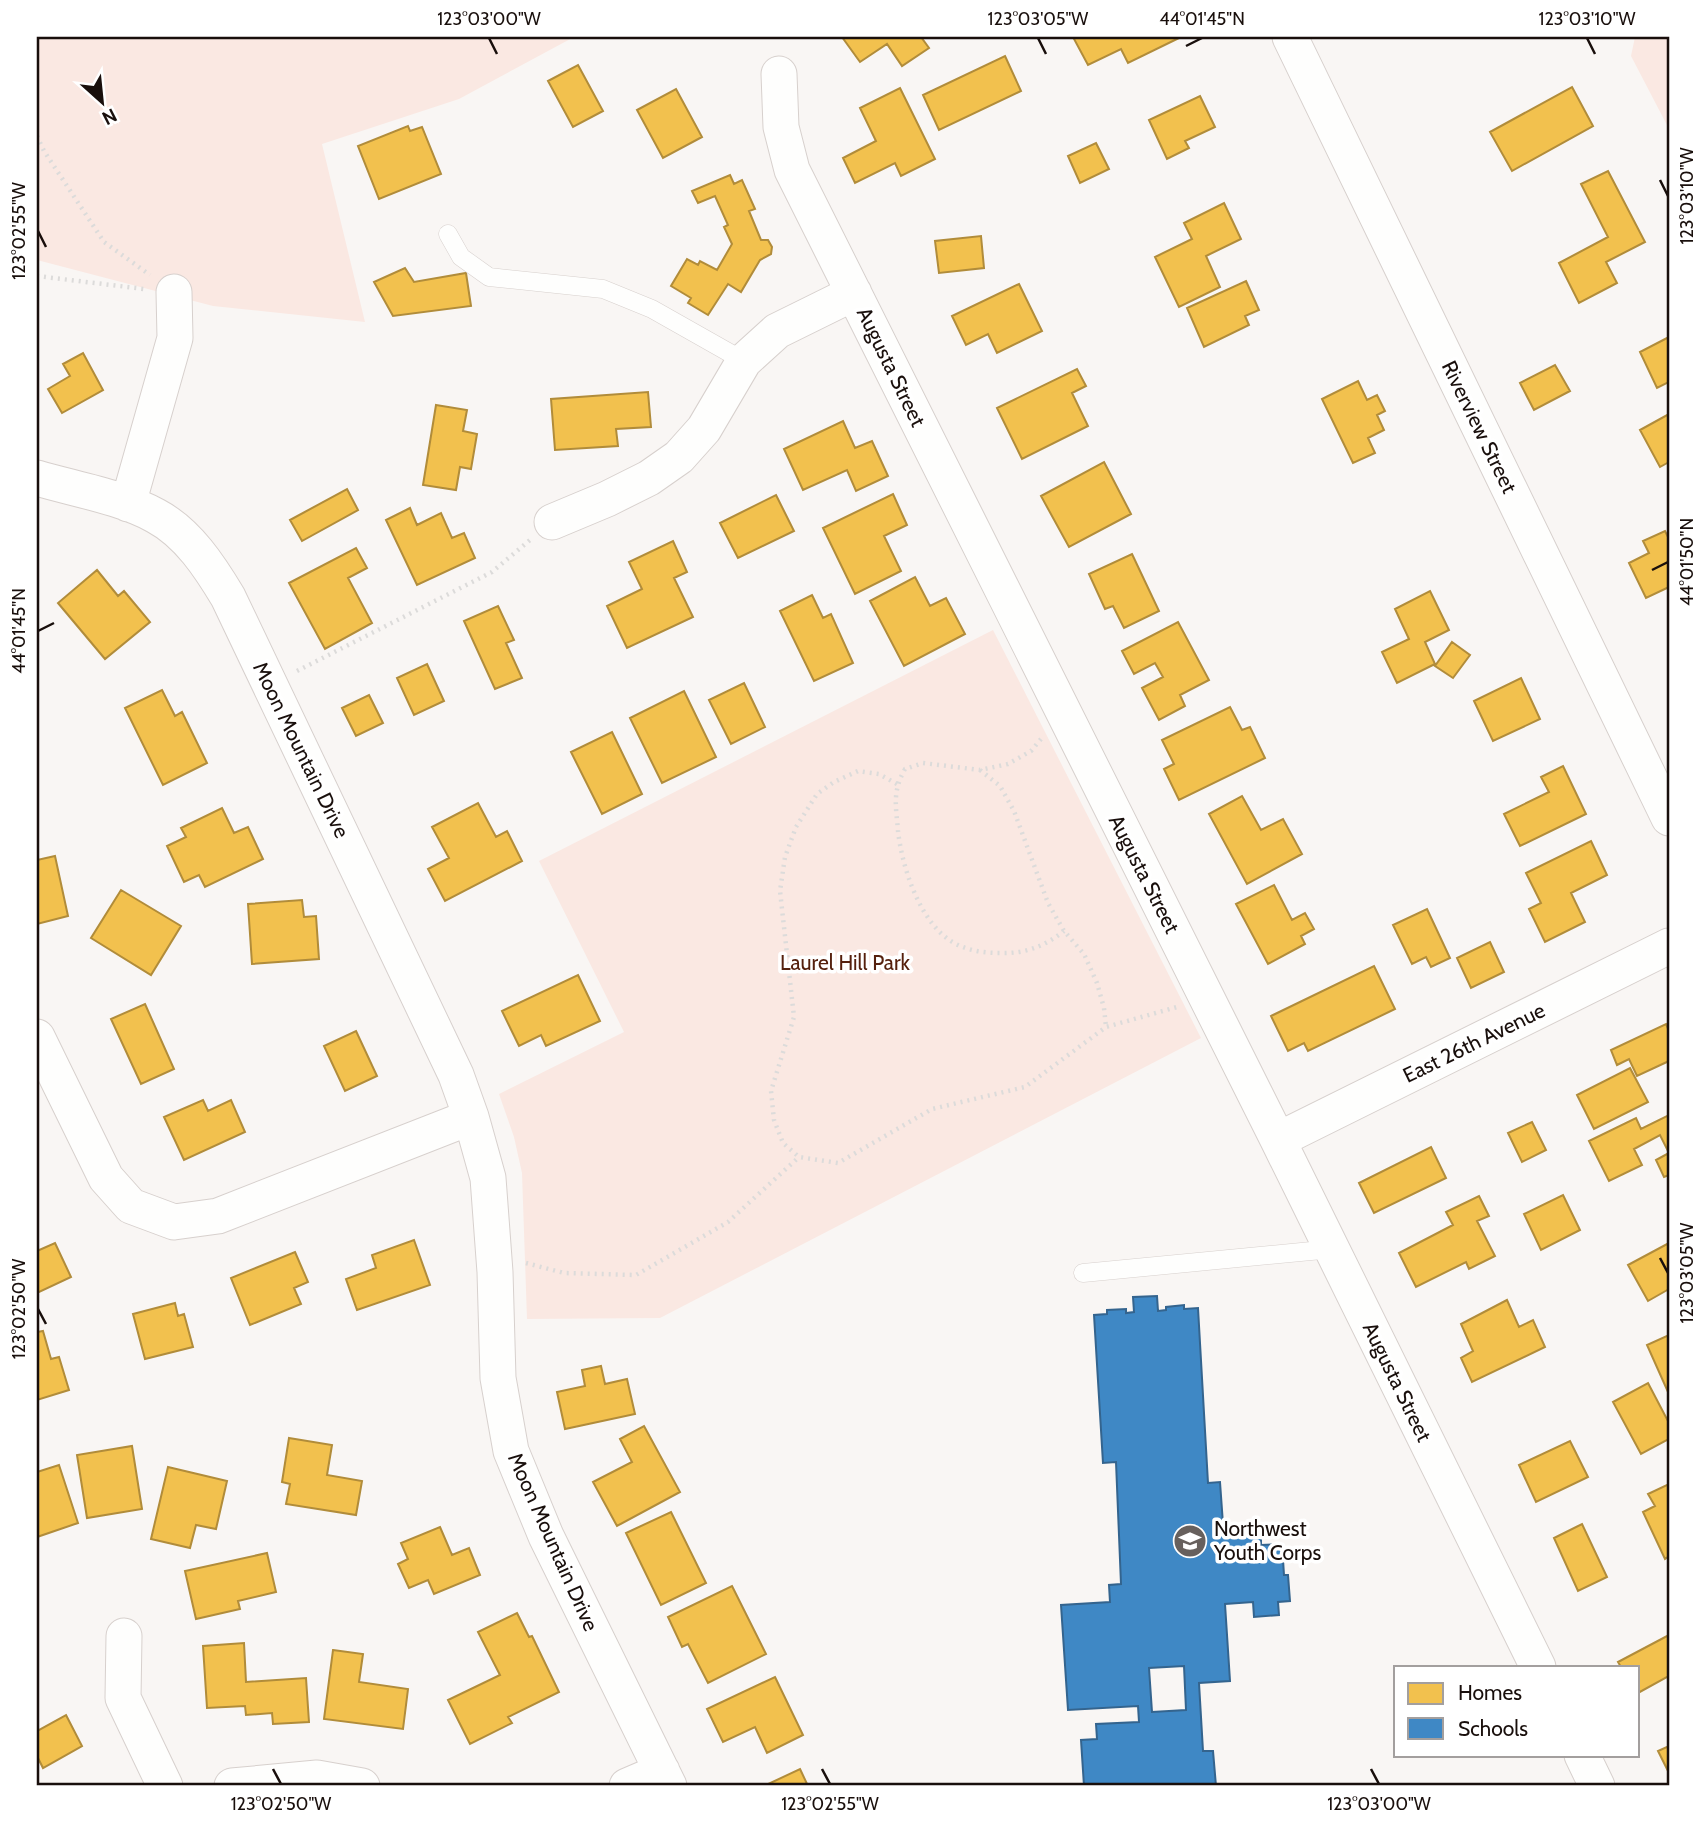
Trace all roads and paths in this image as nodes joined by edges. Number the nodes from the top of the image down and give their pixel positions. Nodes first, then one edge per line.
1 (1290, 37) edge
2 (779, 74) dead end
3 (37, 136) edge
4 (449, 234) dead end
5 (37, 276) edge
6 (173, 292) junction
7 (854, 293) junction
8 (744, 361) junction
9 (37, 478) edge
10 (128, 505) junction
11 (552, 522) joint
12 (270, 684) junction
13 (1062, 712) junction
14 (979, 770) junction
15 (897, 784) junction
16 (1669, 818) edge
17 (1064, 931) junction
18 (1669, 946) edge
19 (1204, 993) junction
20 (1106, 1027) junction
21 (37, 1037) edge
22 (471, 1118) junction
23 (1278, 1140) junction
24 (799, 1157) junction
25 (1332, 1249) junction
26 (494, 1254) junction
27 (1083, 1273) dead end
28 (124, 1636) dead end
29 (1538, 1666) edge
30 (1582, 1756) edge
31 (665, 1779) edge
32 (165, 1786) edge
33 (232, 1786) edge
34 (362, 1786) edge
35 (627, 1786) edge
36 (1597, 1786) edge

1 - 16 street, Riverview Street
2 - 7 street, Augusta Street
3 - 6 path
4 - 8 lane
5 - 6 path
6 - 10 street
7 - 8 street
7 - 13 street, Augusta Street
8 - 11 street
9 - 10 street, Moon Mountain Drive
10 - 12 street, Moon Mountain Drive
11 - 12 path
12 - 22 street, Moon Mountain Drive
13 - 14 path
13 - 19 street, Augusta Street
14 - 15 path
14 - 17 path
15 - 17 path
15 - 24 path
17 - 20 path
18 - 23 street, East 26th Avenue
19 - 20 path
19 - 23 street, Augusta Street
20 - 24 path
21 - 22 street
22 - 26 street, Moon Mountain Drive
23 - 25 street, Augusta Street
24 - 26 path
25 - 27 lane
25 - 29 street, Augusta Street
26 - 31 street, Moon Mountain Drive
28 - 32 street
30 - 36 street
31 - 35 street
33 - 34 street

